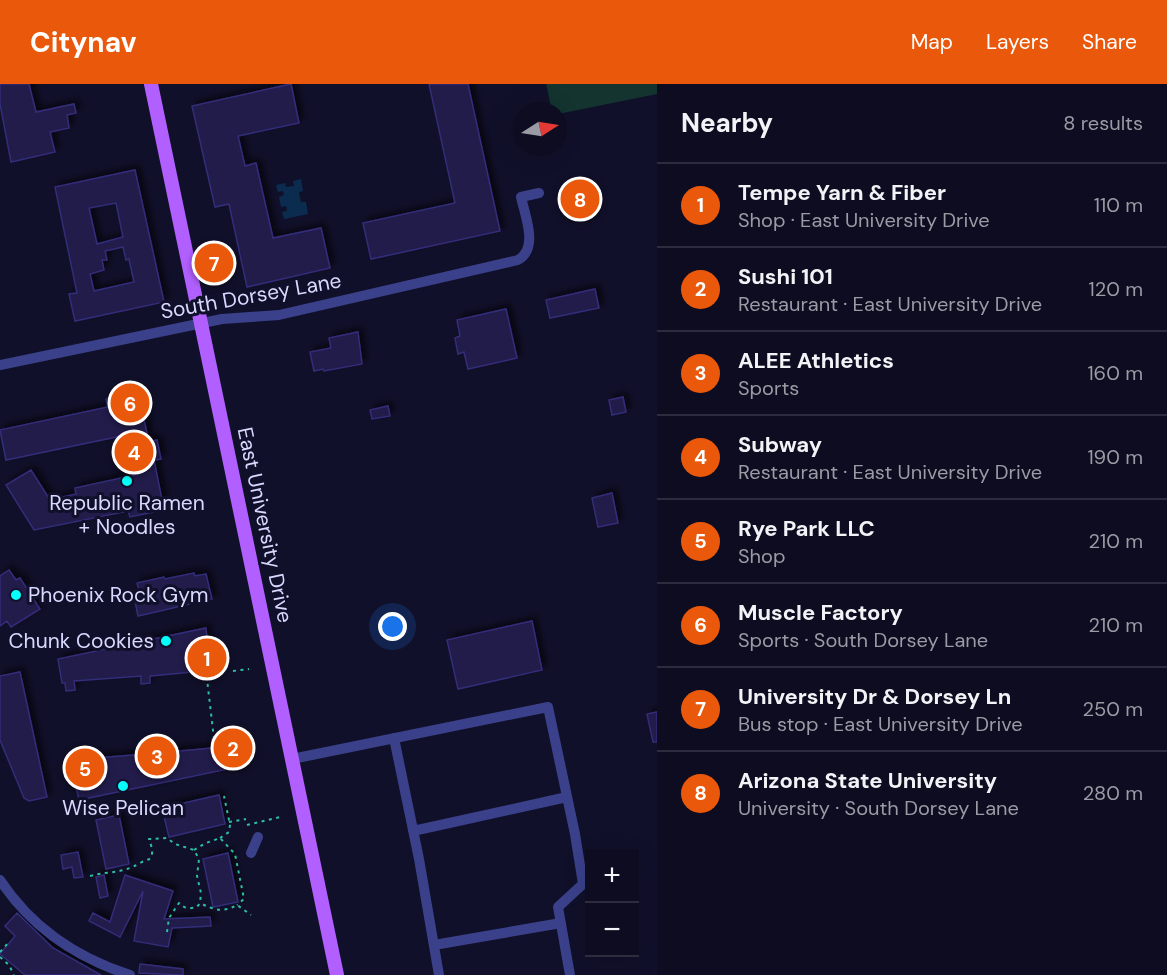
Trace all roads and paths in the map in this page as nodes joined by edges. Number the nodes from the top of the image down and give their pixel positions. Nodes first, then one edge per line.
1 (151, 84) edge
2 (539, 193) dead end
3 (202, 323) junction
4 (0, 365) edge
5 (249, 669) dead end
6 (218, 671) dead end
7 (233, 671) dead end
8 (394, 738) junction
9 (214, 739) dead end
10 (292, 759) junction
11 (224, 796) dead end
12 (567, 797) junction
13 (280, 817) dead end
14 (246, 819) dead end
15 (229, 822) junction
16 (248, 825) dead end
17 (413, 831) junction
18 (258, 837) dead end
19 (220, 838) junction
20 (194, 850) junction
21 (251, 853) dead end
22 (90, 876) dead end
23 (0, 880) edge
24 (200, 903) junction
25 (237, 905) junction
26 (251, 915) dead end
27 (561, 923) junction
28 (166, 932) dead end
29 (9, 942) dead end
30 (434, 945) junction
31 (0, 952) edge
32 (0, 957) edge
33 (14, 975) edge
34 (130, 975) edge
35 (337, 975) edge
36 (439, 975) edge
37 (570, 975) edge

1 - 3 main road, East University Drive
2 - 3 street, South Dorsey Lane
3 - 4 street, South Dorsey Lane
3 - 10 main road, East University Drive
5 - 7 path
6 - 9 path
8 - 10 street
8 - 12 street
8 - 17 street
10 - 35 main road, East University Drive
11 - 15 path
12 - 17 street
12 - 27 street
13 - 16 path
14 - 15 path
15 - 19 path
17 - 30 street
18 - 21 street
19 - 20 path
19 - 25 path
20 - 22 path
20 - 24 path
23 - 34 street
24 - 25 path
24 - 28 path
25 - 26 path
27 - 30 street
27 - 37 street
29 - 31 path
30 - 36 street
32 - 33 path

